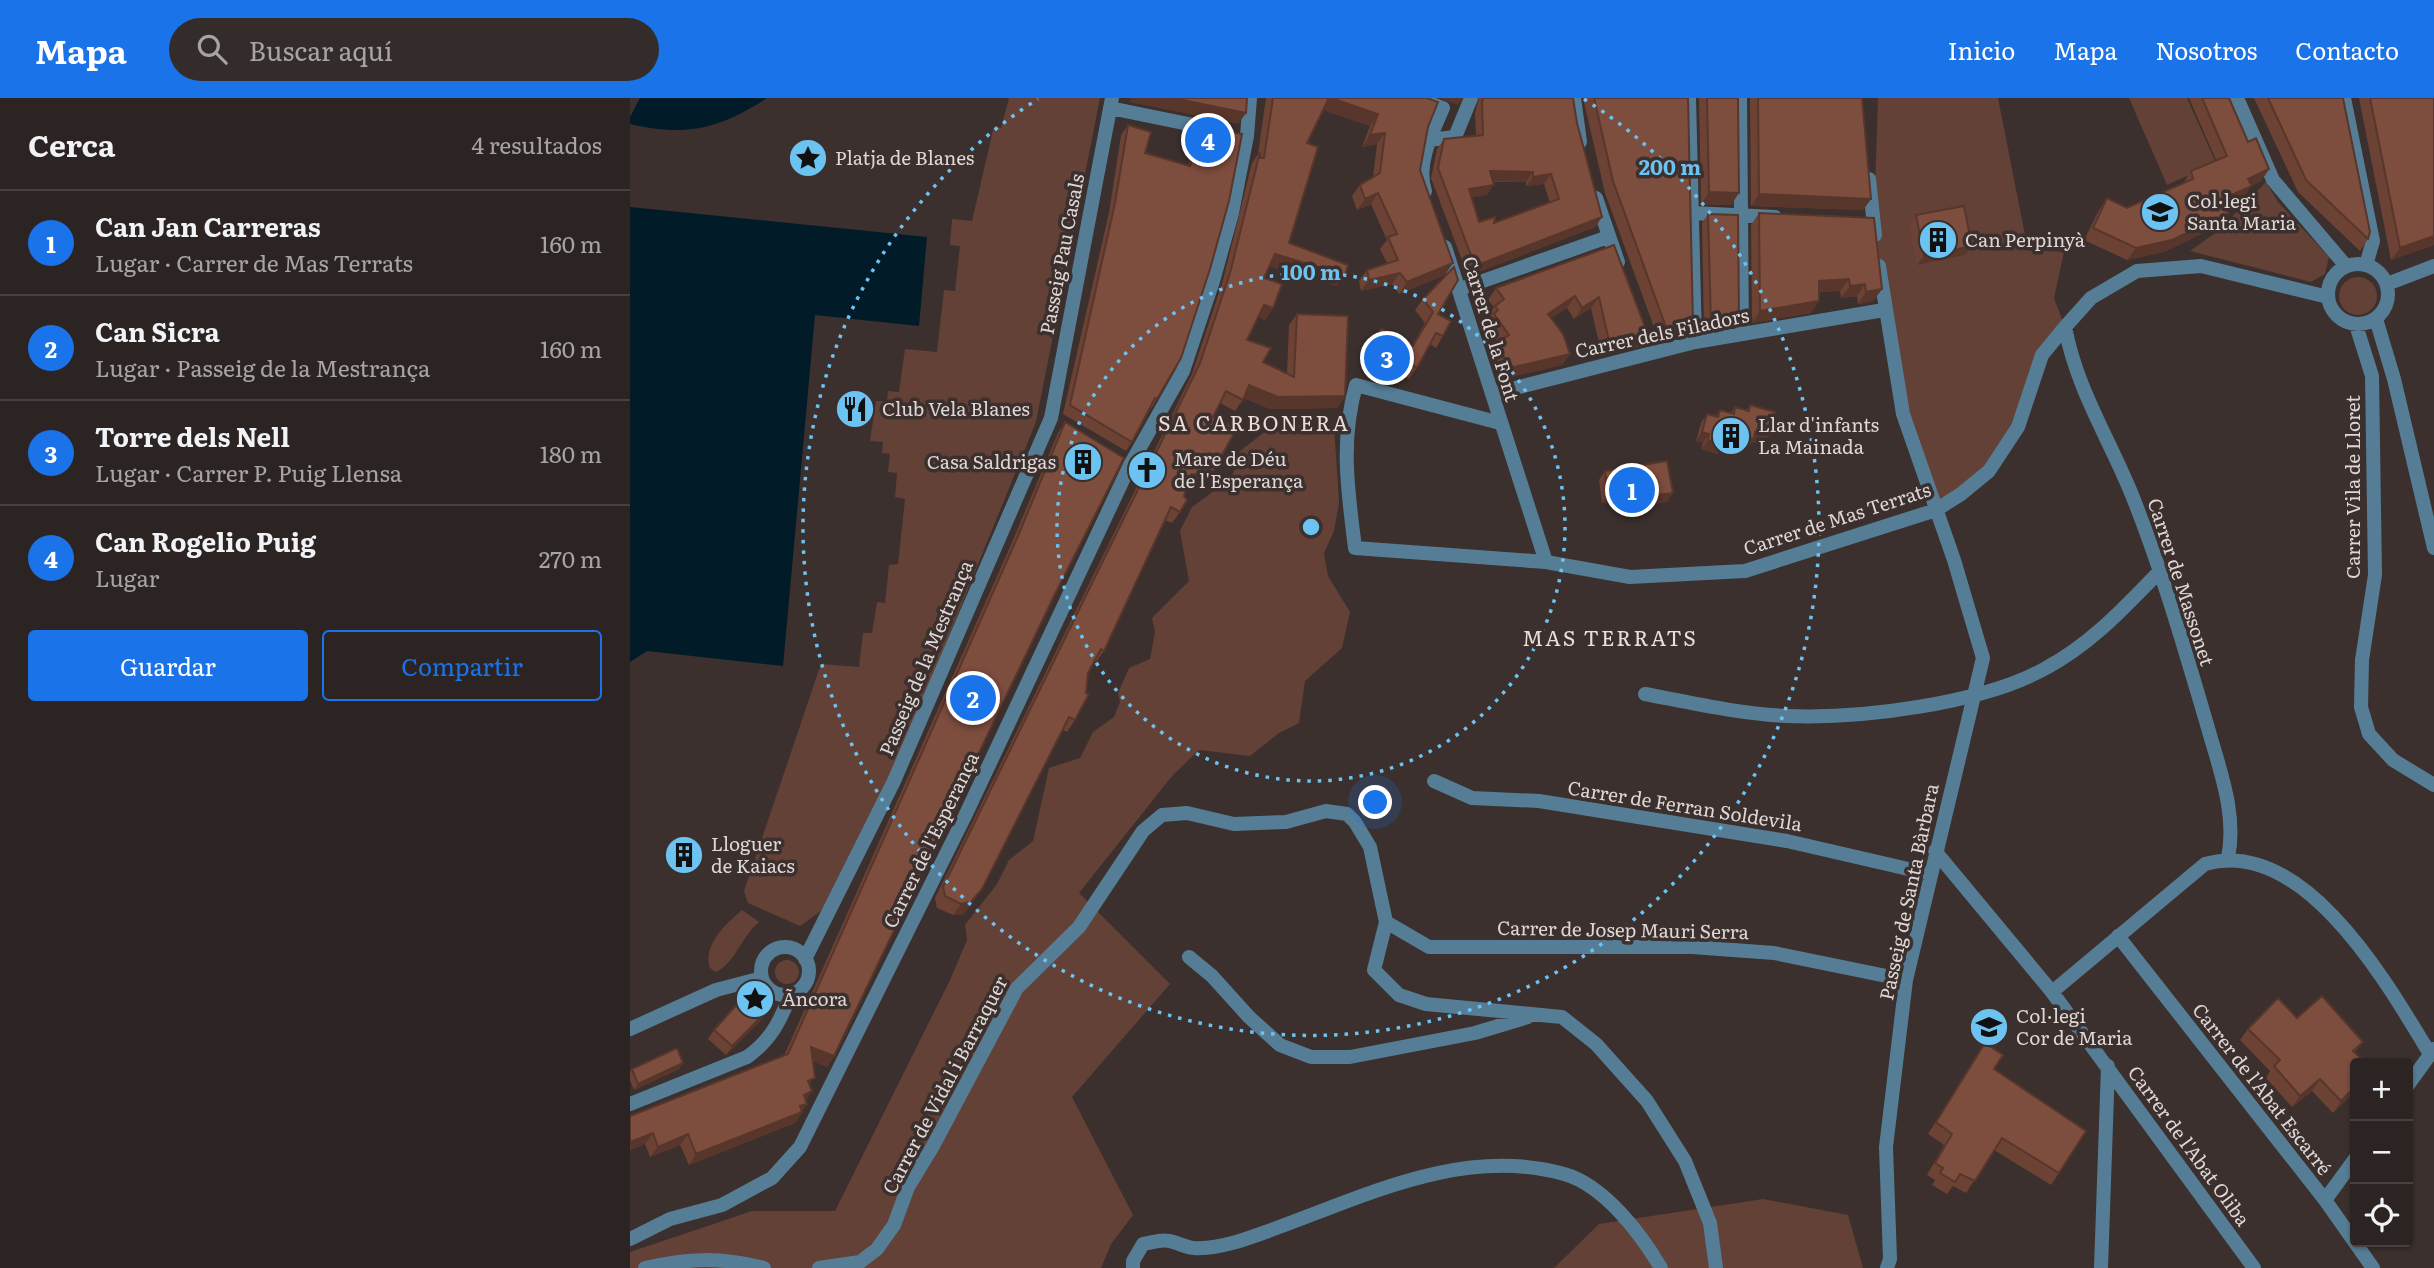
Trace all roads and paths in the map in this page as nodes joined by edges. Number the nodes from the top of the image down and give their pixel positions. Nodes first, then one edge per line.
1 (1250, 98) edge
2 (1414, 98) edge
3 (1471, 98) edge
4 (1574, 98) edge
5 (1689, 98) edge
6 (1740, 98) edge
7 (2237, 98) edge
8 (2344, 98) edge
9 (1111, 103) edge
10 (1233, 133) junction
11 (1429, 140) junction
12 (1584, 160) edge
13 (1868, 166) edge
14 (1592, 186) edge
15 (1431, 208) edge
16 (1692, 213) junction
17 (1739, 215) junction
18 (1793, 217) edge
19 (1440, 234) edge
20 (1608, 237) junction
21 (2366, 265) junction
22 (2346, 266) junction
23 (2434, 266) edge
24 (1623, 275) edge
25 (2387, 284) junction
26 (1460, 289) junction
27 (2328, 297) junction
28 (1884, 310) junction
29 (2376, 319) junction
30 (2356, 325) junction
31 (2065, 327) junction
32 (1742, 334) junction
33 (1695, 342) junction
34 (1492, 394) junction
35 (1056, 421) joint
36 (1500, 423) junction
37 (1936, 510) junction
38 (2434, 548) edge
39 (1546, 562) junction
40 (2159, 572) junction
41 (1645, 694) dead end
42 (1975, 695) junction
43 (1434, 781) dead end
44 (2434, 785) edge
45 (1935, 850) junction
46 (2228, 858) junction
47 (1930, 874) junction
48 (1386, 922) junction
49 (2118, 936) junction
50 (800, 954) junction
51 (1189, 957) dead end
52 (762, 978) junction
53 (1906, 980) junction
54 (2052, 992) junction
55 (791, 994) junction
56 (1536, 1014) junction
57 (630, 1029) edge
58 (2432, 1052) edge
59 (2108, 1066) junction
60 (2413, 1079) edge
61 (630, 1104) edge
62 (2350, 1165) edge
63 (2325, 1200) junction
64 (630, 1239) edge
65 (645, 1268) edge
66 (764, 1268) edge
67 (819, 1268) edge
68 (1133, 1268) edge
69 (1661, 1268) edge
70 (1716, 1268) edge
71 (1887, 1268) edge
72 (2101, 1268) edge
73 (2254, 1268) edge
74 (2373, 1268) edge

1 - 10 street, Carrer de l'Esperança
2 - 11 street
3 - 11 street
4 - 12 street
5 - 16 street
6 - 17 street
7 - 22 street
8 - 21 street
9 - 10 street
9 - 35 street, Passeig Pau Casals
10 - 64 street, Carrer de l'Esperança
11 - 15 street
13 - 28 street, Passeig de Santa Bàrbara
14 - 20 street
16 - 17 street
16 - 33 street
17 - 18 street
17 - 32 street
19 - 26 street, Carrer de la Font
20 - 24 street
20 - 26 street
21 - 22 street
21 - 25 street
22 - 27 street
23 - 25 street
25 - 29 street
26 - 34 street, Carrer de la Font
27 - 30 street
27 - 31 street, Carrer de Mas Terrats
28 - 32 street, Carrer dels Filadors
28 - 37 street, Passeig de Santa Bàrbara
29 - 30 street
29 - 38 street
30 - 44 street, Carrer Vila de Lloret
31 - 37 street, Carrer de Mas Terrats
31 - 40 street, Carrer de Massonet
32 - 33 street, Carrer dels Filadors
33 - 34 street, Carrer dels Filadors
34 - 36 street, Carrer de la Font
35 - 50 street, Passeig de la Mestrança
36 - 39 street, Carrer de la Font
36 - 39 street, Carrer de Mas Terrats
37 - 39 street, Carrer de Mas Terrats
37 - 42 street, Passeig de Santa Bàrbara
40 - 42 street
40 - 46 street, Carrer de Massonet
41 - 42 street
42 - 45 street, Passeig de Santa Bàrbara
43 - 47 street, Carrer de Ferran Soldevila
45 - 47 street, Passeig de Santa Bàrbara
45 - 54 street, Carrer de l'Abat Oliba
46 - 49 street
46 - 58 street
47 - 53 street, Passeig de Santa Bàrbara
48 - 53 street, Carrer de Josep Mauri Serra
48 - 56 street, Carrer de Vidal i Barraquer
48 - 67 street, Carrer de Vidal i Barraquer
49 - 54 street
49 - 63 street, Carrer de l'Abat Escarré
50 - 52 street
50 - 55 street
51 - 56 street
52 - 55 street
52 - 57 street
53 - 71 street, Passeig de Santa Bàrbara
54 - 59 street, Carrer de l'Abat Oliba
55 - 61 street
56 - 70 street, Carrer de Vidal i Barraquer
58 - 60 street
59 - 72 street
59 - 73 street, Carrer de l'Abat Oliba
62 - 63 street
63 - 74 street, Carrer de l'Abat Escarré
65 - 66 street
68 - 69 street

